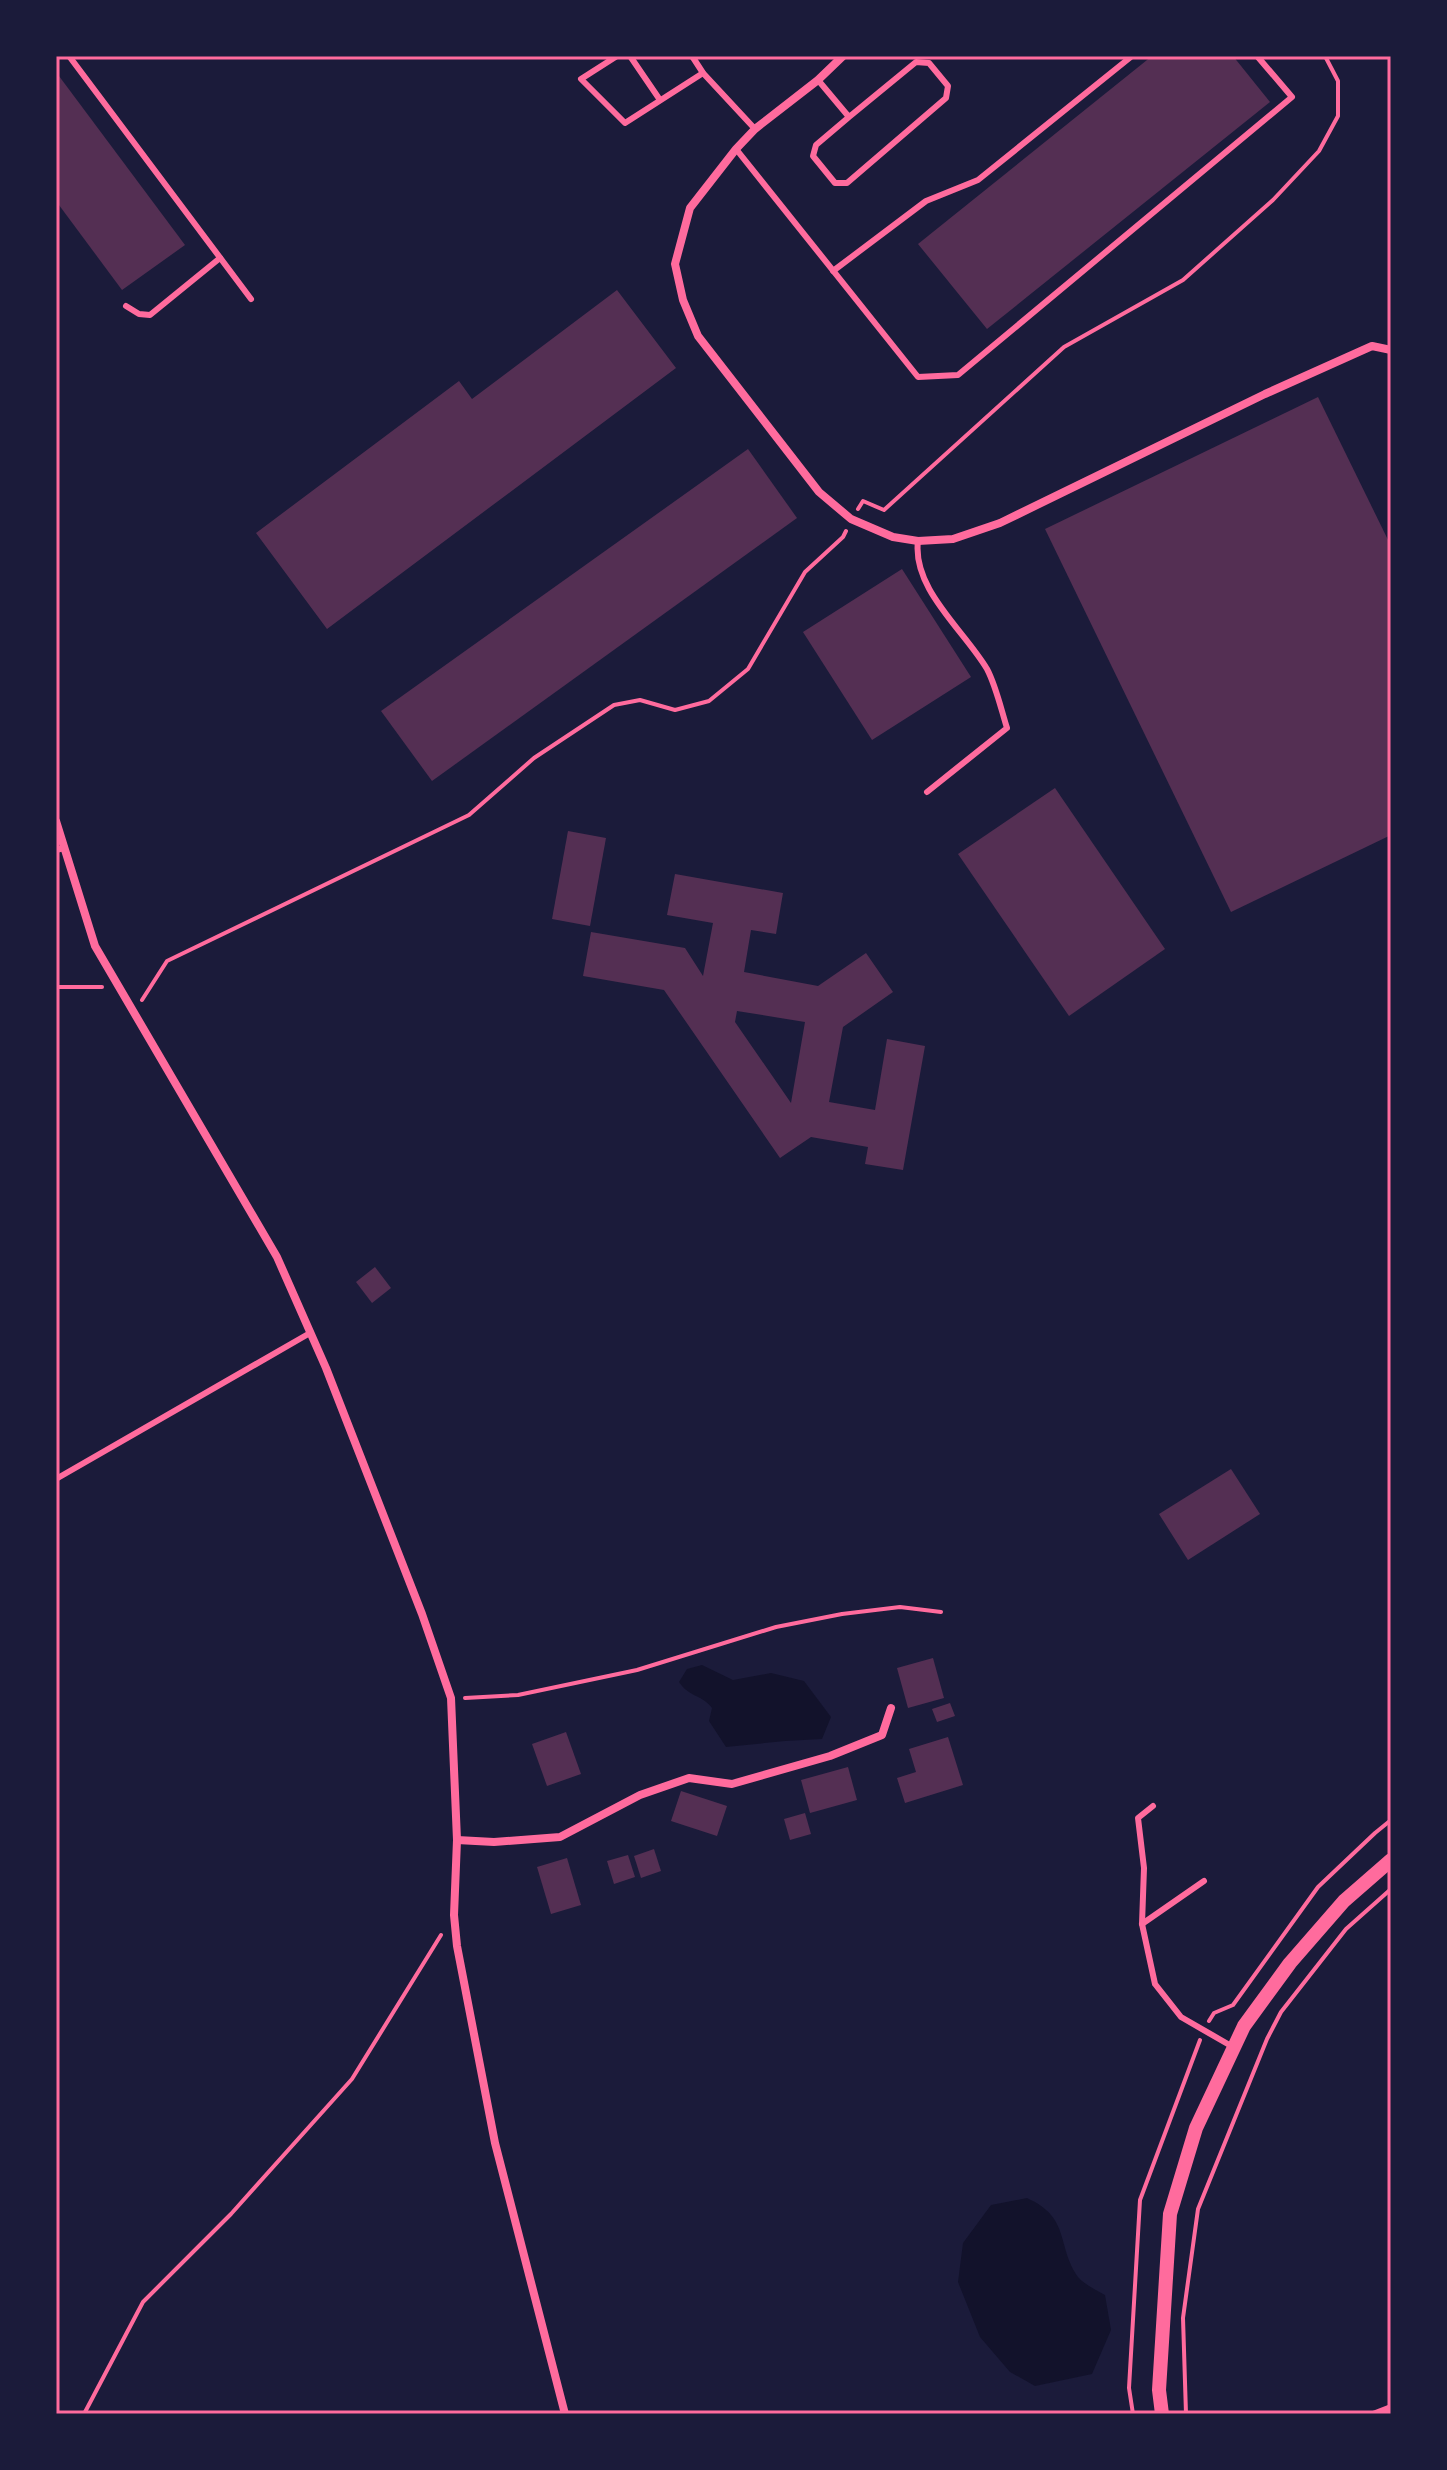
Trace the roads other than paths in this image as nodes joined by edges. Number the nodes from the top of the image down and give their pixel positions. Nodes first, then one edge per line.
1 (69, 56) edge
2 (617, 56) edge
3 (630, 56) edge
4 (692, 56) edge
5 (843, 56) edge
6 (1132, 56) edge
7 (1257, 56) edge
8 (703, 73) junction
9 (818, 80) junction
10 (660, 100) junction
11 (849, 117) junction
12 (755, 129) junction
13 (736, 149) junction
14 (220, 258) junction
15 (833, 271) junction
16 (251, 299) dead end
17 (126, 306) dead end
18 (1391, 350) edge
19 (918, 541) junction
20 (927, 792) dead end
21 (56, 821) edge
22 (60, 849) edge
23 (310, 1333) junction
24 (56, 1479) edge
25 (891, 1708) dead end
26 (1153, 1806) dead end
27 (457, 1840) junction
28 (1391, 1860) edge
29 (1204, 1881) dead end
30 (1142, 1924) junction
31 (1233, 2047) junction
32 (1391, 2407) edge
33 (565, 2414) edge
34 (1162, 2414) edge
35 (1373, 2414) edge

1 - 14 lane
2 - 10 lane
3 - 10 lane
4 - 8 lane
5 - 9 street
6 - 15 lane
7 - 15 lane
8 - 10 lane
8 - 12 lane
9 - 11 lane
9 - 12 street
11 - 11 lane
12 - 13 street
13 - 15 lane
13 - 19 street
14 - 16 lane
14 - 17 lane
18 - 19 street
19 - 20 lane
21 - 22 street
22 - 23 street
23 - 24 lane
23 - 27 street
25 - 27 street
26 - 30 lane
27 - 33 street
28 - 31 street
29 - 30 lane
30 - 31 lane
31 - 34 street
32 - 35 lane

